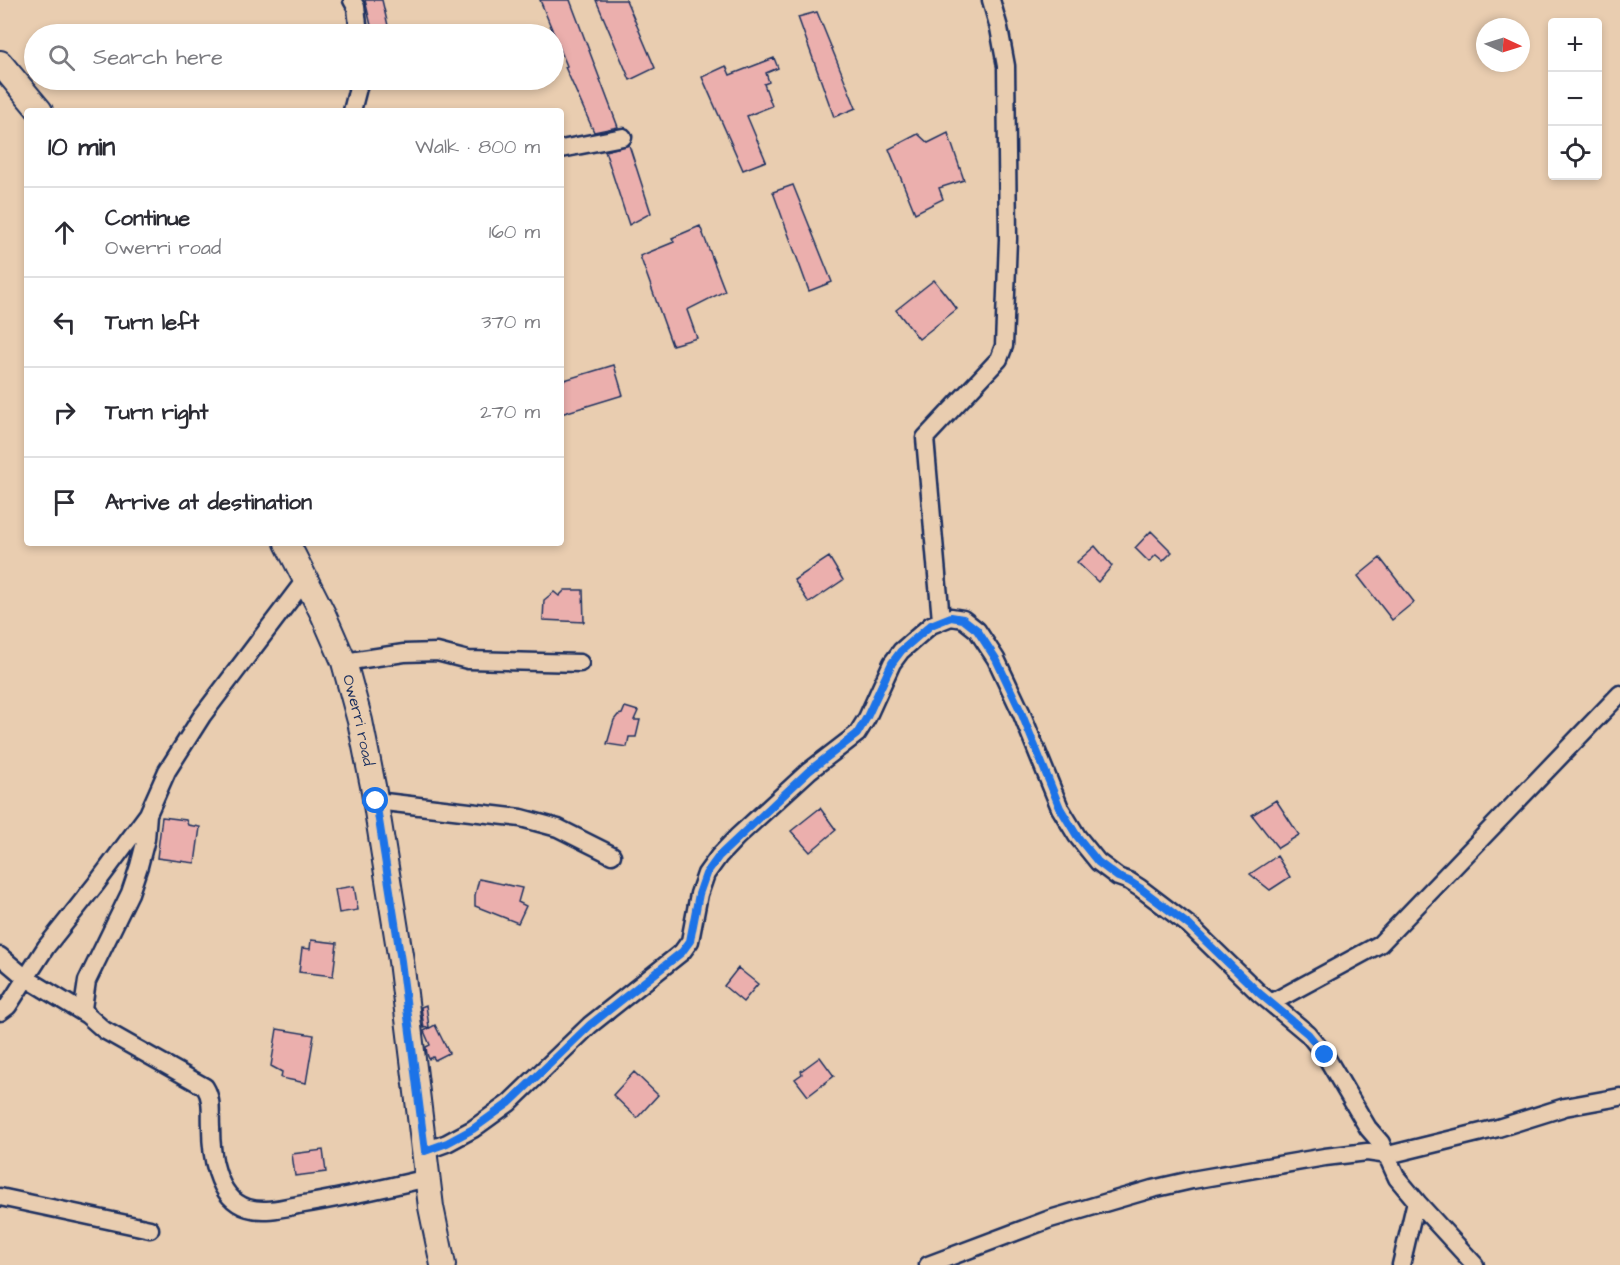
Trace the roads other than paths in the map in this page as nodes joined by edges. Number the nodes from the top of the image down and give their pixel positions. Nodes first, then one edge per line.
1 (352, 0) edge
2 (991, 0) edge
3 (358, 24) edge
4 (0, 63) edge
5 (357, 90) edge
6 (38, 108) edge
7 (353, 108) edge
8 (623, 137) dead end
9 (564, 148) edge
10 (288, 546) edge
11 (305, 580) junction
12 (941, 620) junction
13 (344, 662) junction
14 (580, 663) dead end
15 (1620, 694) edge
16 (376, 801) junction
17 (148, 814) junction
18 (612, 855) dead end
19 (0, 956) edge
20 (26, 978) junction
21 (1271, 1003) junction
22 (0, 1012) edge
23 (87, 1015) junction
24 (1620, 1097) edge
25 (1379, 1150) junction
26 (425, 1151) junction
27 (428, 1178) junction
28 (0, 1197) edge
29 (1416, 1201) junction
30 (150, 1230) dead end
31 (443, 1265) edge
32 (928, 1265) edge
33 (1401, 1265) edge
34 (1475, 1265) edge

1 - 3 street
2 - 12 street
4 - 6 main road
5 - 7 street
8 - 9 street
10 - 11 main road, Owerri road
11 - 13 main road, Owerri road
11 - 17 street
12 - 21 street
12 - 26 street
13 - 14 street
13 - 16 main road, Owerri road
15 - 21 street
16 - 18 street
16 - 26 main road, Owerri road
17 - 20 street
17 - 23 street
19 - 20 street
20 - 22 street
20 - 23 street
21 - 25 street
23 - 27 street
24 - 25 street
25 - 29 street
25 - 32 street
26 - 27 main road, Owerri road
27 - 31 main road, Owerri road
28 - 30 street
29 - 33 street
29 - 34 street

